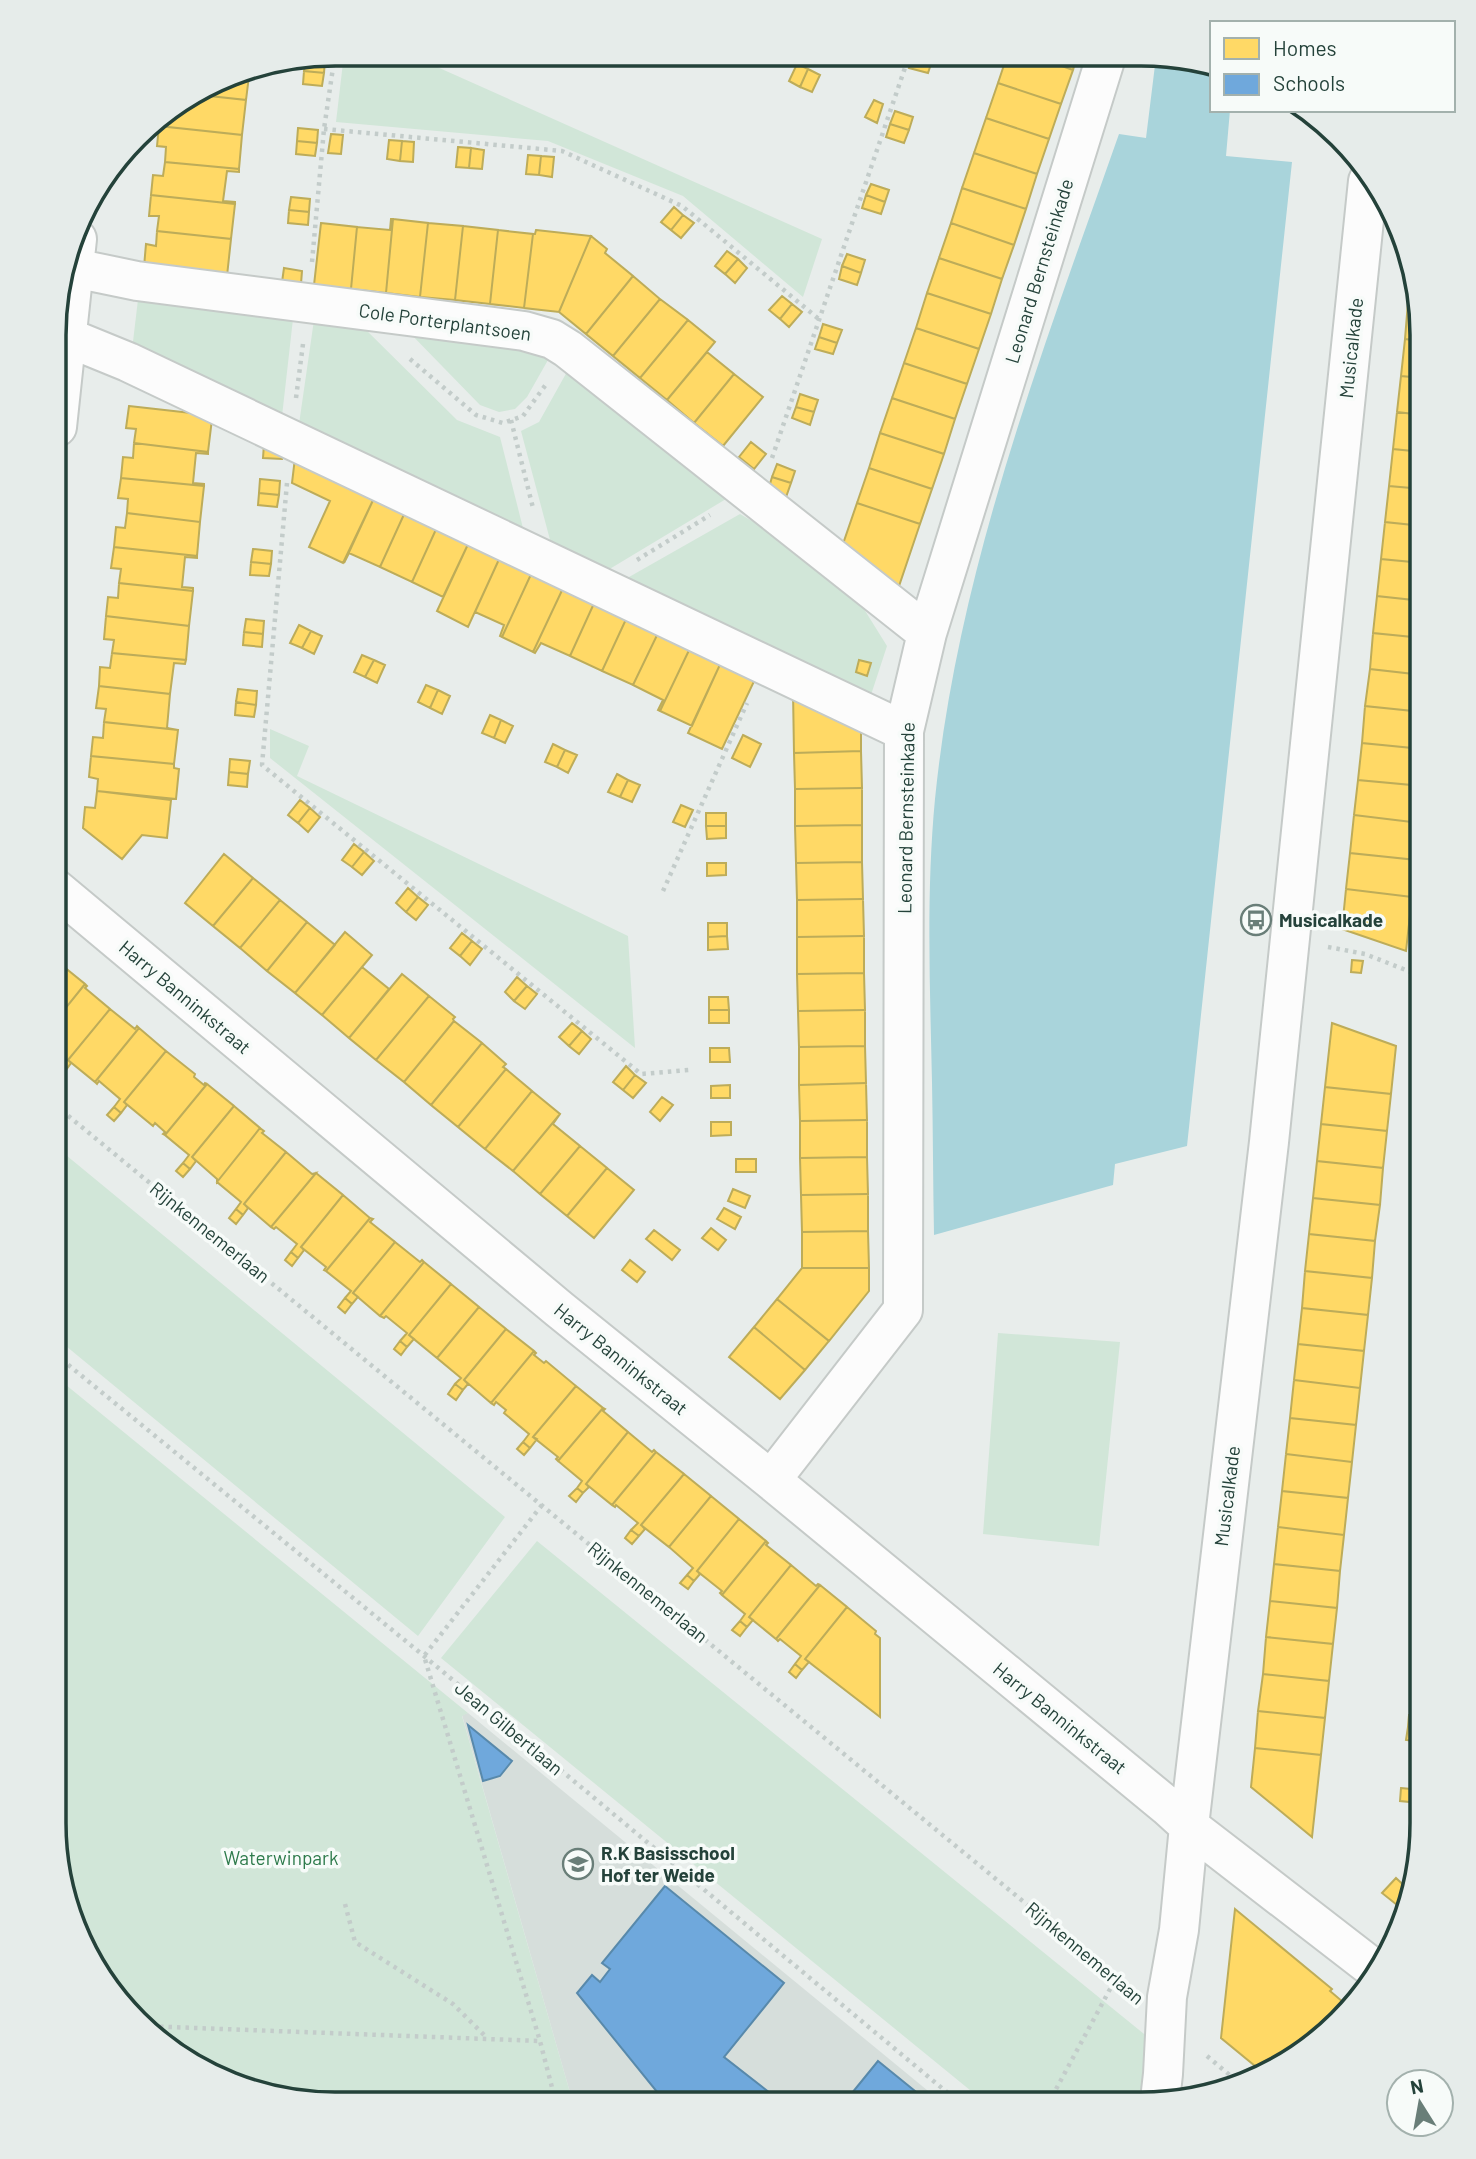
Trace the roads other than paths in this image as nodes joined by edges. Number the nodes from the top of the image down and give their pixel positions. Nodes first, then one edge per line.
1 (1103, 66) edge
2 (1367, 191) edge
3 (79, 256) edge
4 (66, 337) edge
5 (927, 633) junction
6 (904, 731) junction
7 (66, 897) edge
8 (771, 1480) junction
9 (1189, 1826) junction
10 (1369, 1965) edge
11 (1161, 2092) edge

1 - 5 street, Leonard Bernsteinkade
2 - 9 street, Musicalkade
3 - 5 street, Cole Porterplantsoen
4 - 6 street
5 - 6 street, Leonard Bernsteinkade
6 - 8 street, Leonard Bernsteinkade
7 - 8 street, Harry Banninkstraat
8 - 9 street, Harry Banninkstraat
9 - 10 street, Harry Banninkstraat
9 - 11 street, Musicalkade

